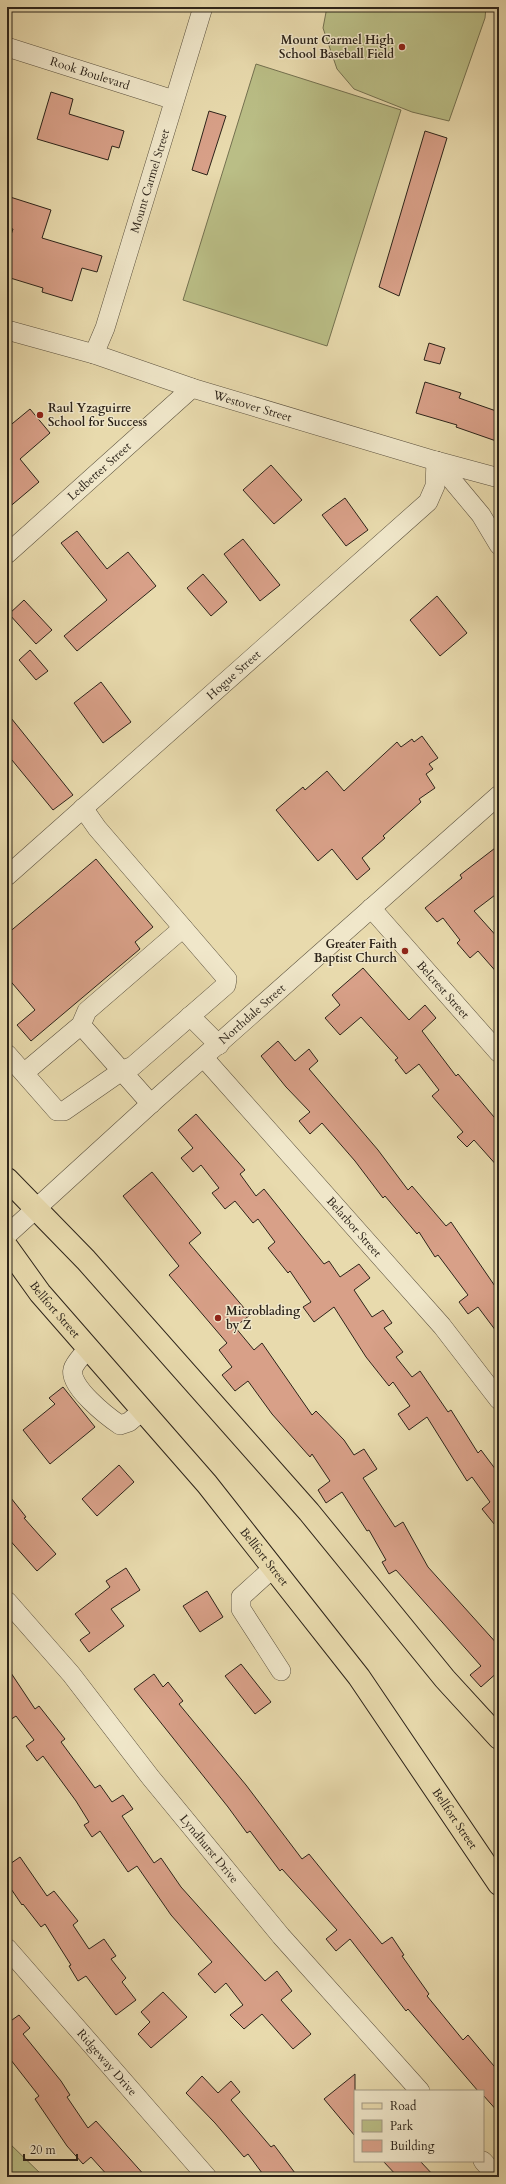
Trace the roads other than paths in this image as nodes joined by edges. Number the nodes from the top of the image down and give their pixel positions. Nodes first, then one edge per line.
1 (203, 7) edge
2 (7, 47) edge
3 (174, 100) junction
4 (7, 330) edge
5 (94, 354) junction
6 (192, 388) junction
7 (436, 461) junction
8 (499, 478) edge
9 (499, 545) edge
10 (7, 554) edge
11 (499, 795) edge
12 (84, 808) junction
13 (7, 876) edge
14 (371, 908) junction
15 (183, 928) junction
16 (190, 1016) junction
17 (81, 1025) junction
18 (219, 1044) junction
19 (499, 1053) edge
20 (7, 1054) edge
21 (204, 1058) junction
22 (122, 1070) junction
23 (24, 1073) junction
24 (151, 1104) junction
25 (7, 1179) edge
26 (36, 1210) junction
27 (7, 1235) edge
28 (7, 1247) edge
29 (88, 1348) junction
30 (499, 1400) edge
31 (142, 1411) junction
32 (273, 1568) junction
33 (7, 1601) edge
34 (281, 1671) dead end
35 (499, 1738) edge
36 (499, 1884) edge
37 (7, 1948) edge
38 (419, 2090) edge
39 (484, 2162) edge
40 (207, 2177) edge
41 (497, 2177) edge

1 - 3 street, Mount Carmel Street
2 - 3 street, Rook Boulevard
3 - 5 street, Mount Carmel Street
4 - 5 street, Westover Street
5 - 6 street, Westover Street
6 - 7 street, Westover Street
6 - 10 street, Ledbetter Street
7 - 8 street, Westover Street
7 - 9 street
7 - 12 street, Hogue Street
11 - 14 street, Northdale Street
12 - 13 street, Hogue Street
12 - 15 street
14 - 18 street, Northdale Street
14 - 19 street, Belcrest Street
15 - 16 street
15 - 17 street
16 - 18 street
16 - 22 street
17 - 22 street
17 - 23 street
18 - 21 street, Northdale Street
20 - 23 street
21 - 24 street, Northdale Street
21 - 30 street, Belarbor Street
22 - 23 street
22 - 24 street
24 - 26 street, Northdale Street
25 - 26 main road
26 - 27 street, Northdale Street
26 - 35 main road
28 - 29 main road, Bellfort Street
29 - 31 main road, Bellfort Street
29 - 31 street
31 - 32 main road, Bellfort Street
32 - 34 street
32 - 36 main road, Bellfort Street
33 - 38 street, Lyndhurst Drive
37 - 40 street, Ridgeway Drive
39 - 41 street

